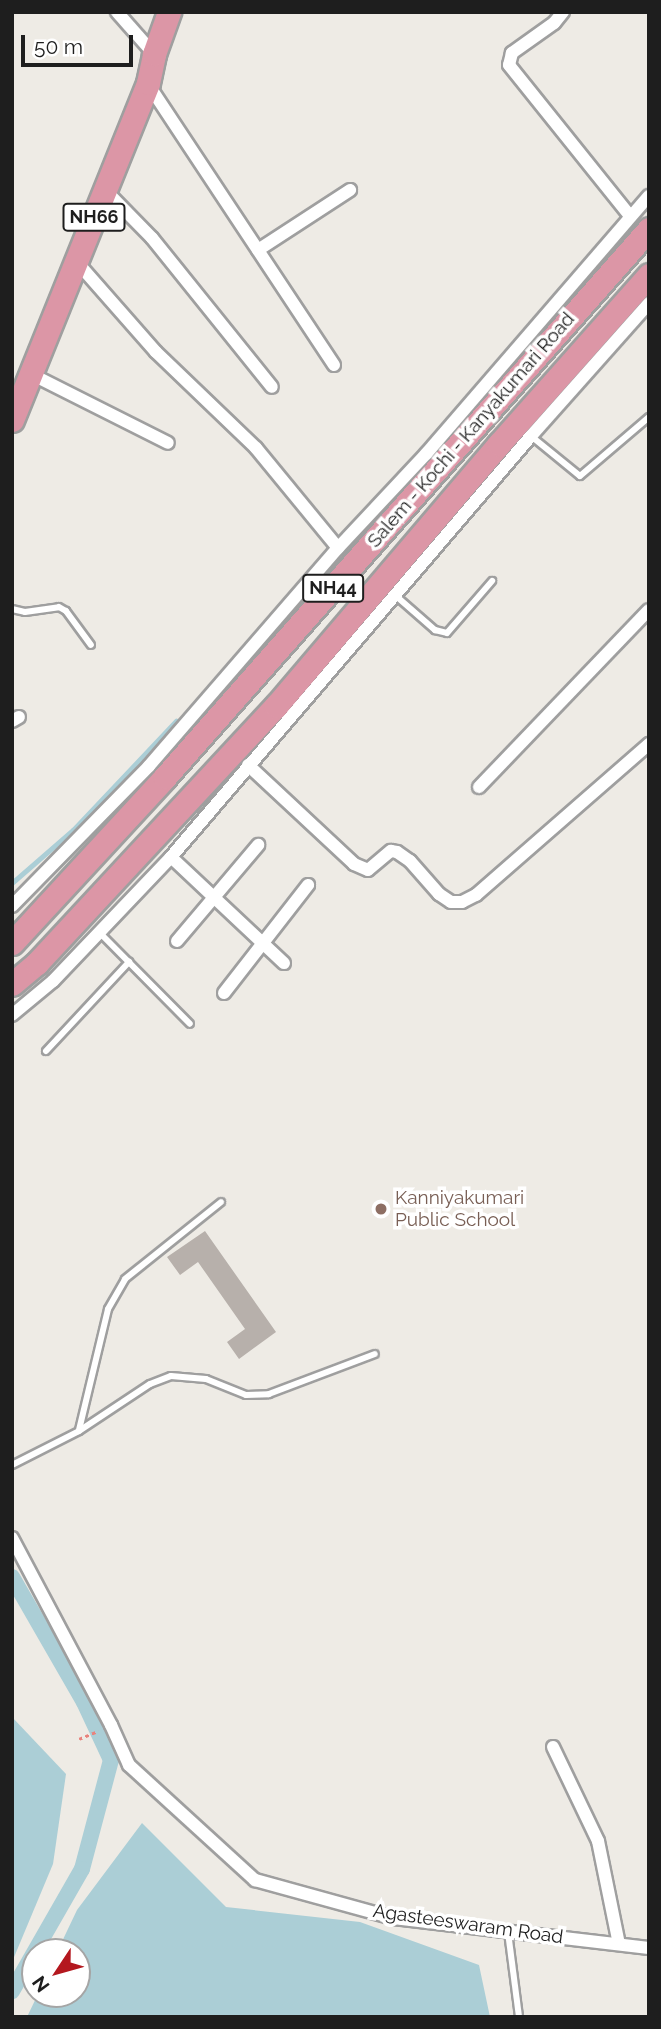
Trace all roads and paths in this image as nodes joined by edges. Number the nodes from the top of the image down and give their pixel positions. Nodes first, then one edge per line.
1 (117, 12) edge
2 (169, 12) edge
3 (563, 12) edge
4 (154, 54) junction
5 (148, 83) junction
6 (105, 190) junction
7 (350, 190) dead end
8 (649, 196) edge
9 (639, 222) edge
10 (258, 250) junction
11 (76, 261) junction
12 (649, 275) edge
13 (649, 303) edge
14 (334, 365) dead end
15 (31, 374) junction
16 (272, 387) dead end
17 (649, 417) edge
18 (12, 420) edge
19 (531, 436) junction
20 (168, 443) dead end
21 (338, 548) junction
22 (492, 581) dead end
23 (396, 596) junction
24 (12, 609) edge
25 (649, 610) edge
26 (91, 645) dead end
27 (649, 744) edge
28 (248, 765) junction
29 (479, 787) dead end
30 (258, 845) dead end
31 (171, 857) junction
32 (308, 885) dead end
33 (212, 898) junction
34 (12, 906) edge
35 (99, 932) junction
36 (177, 942) dead end
37 (12, 943) edge
38 (260, 944) junction
39 (129, 962) junction
40 (284, 963) dead end
41 (12, 984) edge
42 (224, 993) dead end
43 (12, 1015) edge
44 (190, 1024) dead end
45 (46, 1051) dead end
46 (221, 1202) dead end
47 (375, 1354) dead end
48 (79, 1431) junction
49 (12, 1465) edge
50 (12, 1538) edge
51 (90, 1734) dead end
52 (79, 1739) dead end
53 (553, 1747) dead end
54 (508, 1932) junction
55 (620, 1944) junction
56 (649, 1948) edge
57 (519, 2017) edge

1 - 4 street
2 - 4 highway, NH66
3 - 9 street
4 - 5 highway, NH66
5 - 6 highway, NH66
5 - 10 street
6 - 11 highway, NH66
6 - 16 street
7 - 10 street
8 - 9 street
9 - 21 street
9 - 37 highway, Salem - Kochi - Kanyakumari Road / NH44
10 - 14 street
11 - 15 highway, NH66
11 - 21 street
12 - 41 highway, Salem - Kochi - Kanyakumari Road / NH44
13 - 19 street
15 - 18 highway, NH66
15 - 20 street
17 - 19 lane
19 - 23 street
21 - 34 street
22 - 23 lane
23 - 28 street
24 - 26 lane
25 - 29 street
27 - 28 street
28 - 31 street
30 - 33 street
31 - 33 street
31 - 35 street
32 - 38 street
33 - 36 street
33 - 38 street
35 - 39 lane
35 - 43 street
38 - 40 street
38 - 42 street
39 - 44 lane
39 - 45 lane
46 - 48 lane
47 - 48 lane
48 - 49 lane
50 - 54 street, Agasteeswaram Road
51 - 52 path
53 - 55 street
54 - 55 street, Agasteeswaram Road
54 - 57 lane
55 - 56 street, Agasteeswaram Road

